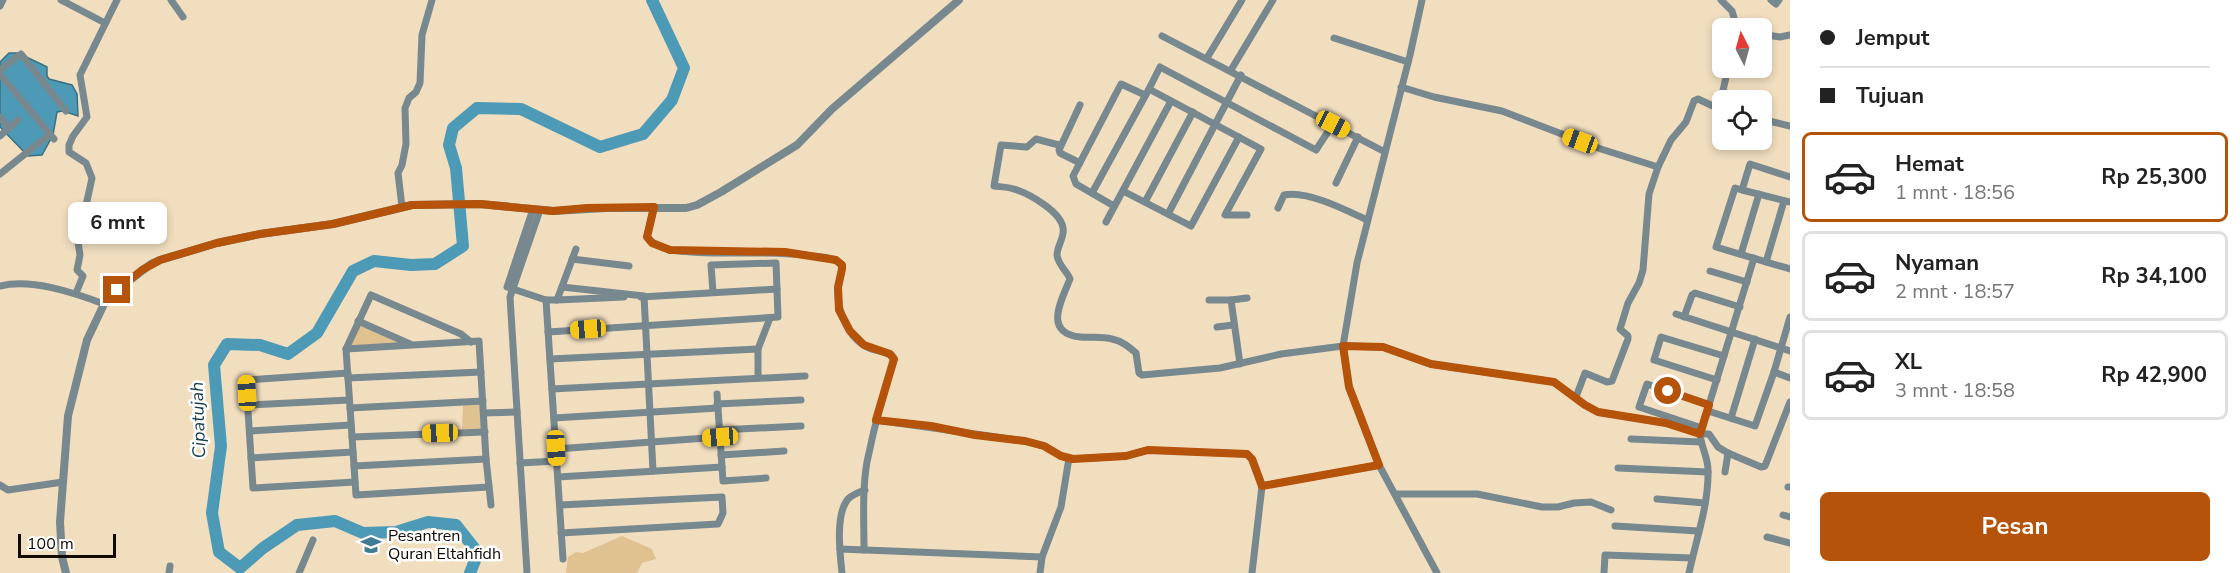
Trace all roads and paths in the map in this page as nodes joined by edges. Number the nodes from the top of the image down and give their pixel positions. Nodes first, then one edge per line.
1 (3, 0) edge
2 (61, 0) edge
3 (117, 0) edge
4 (171, 0) edge
5 (432, 0) edge
6 (959, 0) edge
7 (1242, 0) edge
8 (1273, 0) edge
9 (1422, 0) edge
10 (1721, 0) edge
11 (1771, 0) edge
12 (1779, 0) edge
13 (0, 6) edge
14 (183, 16) dead end
15 (1734, 18) edge
16 (105, 24) junction
17 (1790, 35) edge
18 (1162, 36) dead end
19 (1772, 36) edge
20 (1335, 38) dead end
21 (1207, 58) junction
22 (1408, 62) junction
23 (1231, 70) junction
24 (0, 72) edge
25 (1241, 75) junction
26 (1401, 87) junction
27 (1147, 92) junction
28 (1171, 101) junction
29 (1227, 103) junction
30 (1080, 105) dead end
31 (1712, 106) edge
32 (66, 111) dead end
33 (1193, 112) junction
34 (0, 117) edge
35 (18, 120) dead end
36 (1772, 122) edge
37 (1216, 124) junction
38 (1333, 124) junction
39 (1790, 126) edge
40 (9, 128) junction
41 (51, 135) junction
42 (0, 136) edge
43 (1239, 137) junction
44 (1358, 137) junction
45 (1059, 145) junction
46 (1385, 152) junction
47 (1080, 163) junction
48 (1658, 167) junction
49 (0, 169) edge
50 (0, 174) edge
51 (1790, 177) edge
52 (1336, 183) dead end
53 (1742, 189) junction
54 (1123, 191) junction
55 (1092, 193) junction
56 (1760, 194) junction
57 (1145, 202) junction
58 (1787, 202) edge
59 (1114, 206) junction
60 (402, 207) junction
61 (654, 207) junction
62 (1278, 208) dead end
63 (536, 209) junction
64 (1168, 214) junction
65 (1247, 215) dead end
66 (1367, 220) junction
67 (1106, 222) dead end
68 (576, 249) dead end
69 (1741, 254) junction
70 (1754, 258) junction
71 (572, 259) junction
72 (1766, 262) junction
73 (629, 266) dead end
74 (1790, 268) edge
75 (1710, 271) dead end
76 (1747, 282) junction
77 (0, 286) edge
78 (562, 286) junction
79 (513, 289) junction
80 (777, 289) junction
81 (713, 292) junction
82 (76, 293) junction
83 (644, 296) junction
84 (1247, 298) dead end
85 (546, 300) junction
86 (557, 300) junction
87 (1209, 300) dead end
88 (1231, 300) junction
89 (104, 304) junction
90 (1740, 307) junction
91 (1676, 314) dead end
92 (1684, 317) junction
93 (770, 318) junction
94 (358, 321) junction
95 (1789, 321) edge
96 (1233, 325) junction
97 (646, 326) junction
98 (1217, 327) dead end
99 (549, 332) junction
100 (1732, 332) junction
101 (1755, 339) junction
102 (471, 342) junction
103 (412, 345) junction
104 (1343, 346) junction
105 (1780, 348) junction
106 (346, 349) junction
107 (758, 349) junction
108 (1790, 351) edge
109 (648, 354) junction
110 (1724, 356) junction
111 (550, 359) junction
112 (1240, 364) junction
113 (481, 372) junction
114 (1774, 372) junction
115 (348, 376) junction
116 (805, 376) dead end
117 (758, 378) junction
118 (1790, 378) edge
119 (1717, 380) junction
120 (647, 384) junction
121 (552, 389) junction
122 (717, 394) dead end
123 (1576, 397) junction
124 (801, 400) dead end
125 (483, 401) junction
126 (1790, 402) edge
127 (350, 404) junction
128 (248, 405) junction
129 (718, 406) junction
130 (1708, 408) junction
131 (517, 412) junction
132 (649, 412) junction
133 (483, 414) junction
134 (554, 418) junction
135 (1731, 418) junction
136 (876, 420) junction
137 (351, 425) junction
138 (801, 426) dead end
139 (250, 431) junction
140 (484, 432) junction
141 (719, 434) junction
142 (1701, 435) junction
143 (352, 436) junction
144 (1631, 439) dead end
145 (651, 442) junction
146 (556, 448) junction
147 (784, 451) dead end
148 (353, 452) junction
149 (1728, 453) junction
150 (721, 455) junction
151 (251, 458) junction
152 (1069, 458) junction
153 (486, 459) junction
154 (557, 461) junction
155 (520, 463) junction
156 (1379, 465) junction
157 (354, 466) junction
158 (722, 467) junction
159 (1618, 468) dead end
160 (653, 471) junction
161 (1708, 472) junction
162 (1725, 472) dead end
163 (558, 477) junction
164 (766, 478) dead end
165 (63, 482) junction
166 (355, 482) junction
167 (0, 485) edge
168 (1262, 486) junction
169 (489, 487) junction
170 (865, 490) junction
171 (1395, 494) junction
172 (1657, 499) dead end
173 (1705, 503) junction
174 (491, 506) dead end
175 (560, 506) junction
176 (1611, 510) dead end
177 (1615, 526) dead end
178 (1698, 531) junction
179 (561, 533) junction
180 (1767, 537) dead end
181 (314, 540) dead end
182 (1790, 543) edge
183 (840, 549) junction
184 (864, 550) junction
185 (1041, 557) junction
186 (1692, 558) junction
187 (563, 559) dead end
188 (66, 573) edge
189 (299, 573) edge
190 (527, 573) edge
191 (842, 573) edge
192 (1040, 573) edge
193 (1252, 573) edge
194 (1437, 573) edge
195 (1604, 573) edge
196 (1689, 573) edge

1 - 13 street
2 - 16 street
3 - 16 street
4 - 14 street
5 - 60 street
6 - 61 street
7 - 21 street
8 - 23 street
9 - 22 street
10 - 15 street
11 - 12 street
16 - 82 street
17 - 19 street
18 - 21 street
20 - 22 street
21 - 23 street
22 - 26 street
23 - 25 street
24 - 32 street
24 - 41 street
25 - 29 street
25 - 38 street
26 - 46 street
26 - 48 street
27 - 28 street
27 - 29 street
27 - 47 street
27 - 55 street
28 - 33 street
28 - 54 street
29 - 37 street
29 - 38 street
30 - 45 street
31 - 48 street
33 - 37 street
33 - 57 street
34 - 40 street
35 - 40 street
36 - 39 street
37 - 43 street
37 - 64 street
38 - 44 street
40 - 42 street
41 - 49 street
41 - 50 street
43 - 64 street
43 - 65 street
44 - 46 street
44 - 52 street
45 - 47 street
45 - 112 street
46 - 66 street
47 - 55 street
48 - 123 street
51 - 53 street
53 - 56 street
53 - 69 street
54 - 57 street
54 - 59 street
55 - 59 street
56 - 58 street
56 - 69 street
57 - 64 street
58 - 72 street
59 - 67 street
60 - 63 street
60 - 89 street
61 - 63 street
61 - 136 street
62 - 66 street
63 - 79 street
66 - 104 street
68 - 71 street
69 - 70 street
70 - 72 street
70 - 76 street
71 - 73 street
71 - 78 street
72 - 74 street
75 - 76 street
76 - 90 street
77 - 82 street
78 - 83 street
78 - 86 street
79 - 85 street
79 - 131 street
80 - 81 street
80 - 81 street
80 - 93 street
81 - 83 street
82 - 89 street
83 - 86 street
83 - 97 street
84 - 88 street
85 - 86 street
85 - 99 street
87 - 88 street
88 - 96 street
89 - 165 street
90 - 92 street
90 - 100 street
91 - 92 street
92 - 100 street
93 - 97 street
93 - 107 street
94 - 102 street
94 - 103 street
94 - 106 street
95 - 105 street
96 - 98 street
96 - 112 street
97 - 99 street
97 - 109 street
99 - 111 street
100 - 101 street
100 - 110 street
101 - 105 street
101 - 135 street
102 - 103 street
102 - 113 street
103 - 106 street
104 - 112 street
104 - 123 street
104 - 156 street
105 - 108 street
105 - 114 street
106 - 115 street
107 - 109 street
107 - 117 street
109 - 111 street
109 - 120 street
110 - 119 street
110 - 119 street
111 - 121 street
113 - 115 street
113 - 125 street
114 - 118 street
114 - 135 street
115 - 127 street
115 - 128 street
116 - 117 street
117 - 120 street
119 - 130 street
120 - 121 street
120 - 132 street
121 - 134 street
122 - 129 street
123 - 142 street
124 - 129 street
125 - 127 street
125 - 133 street
126 - 149 street
127 - 128 street
127 - 137 street
128 - 139 street
129 - 132 street
129 - 141 street
130 - 135 street
130 - 142 street
130 - 142 street
131 - 133 street
131 - 155 street
132 - 134 street
132 - 145 street
133 - 140 street
134 - 146 street
136 - 152 street
136 - 170 street
137 - 139 street
137 - 143 street
138 - 141 street
139 - 151 street
140 - 143 street
140 - 153 street
141 - 145 street
141 - 150 street
142 - 144 street
142 - 149 street
142 - 161 street
143 - 148 street
145 - 146 street
145 - 160 street
146 - 154 street
147 - 150 street
148 - 151 street
148 - 157 street
149 - 162 street
150 - 158 street
151 - 166 street
152 - 168 street
152 - 185 street
153 - 157 street
153 - 169 street
154 - 155 street
154 - 163 street
155 - 190 street
156 - 168 street
156 - 171 street
157 - 166 street
158 - 160 street
158 - 164 street
159 - 161 street
160 - 163 street
161 - 173 street
163 - 175 street
165 - 167 street
165 - 188 street
166 - 169 street
168 - 193 street
169 - 174 street
170 - 183 street
170 - 184 street
171 - 176 street
171 - 194 street
172 - 173 street
173 - 178 street
175 - 179 street
175 - 179 street
177 - 178 street
178 - 186 street
179 - 187 street
180 - 182 street
181 - 189 street
183 - 184 street
183 - 191 street
184 - 185 street
185 - 192 street
186 - 195 street
186 - 196 street

